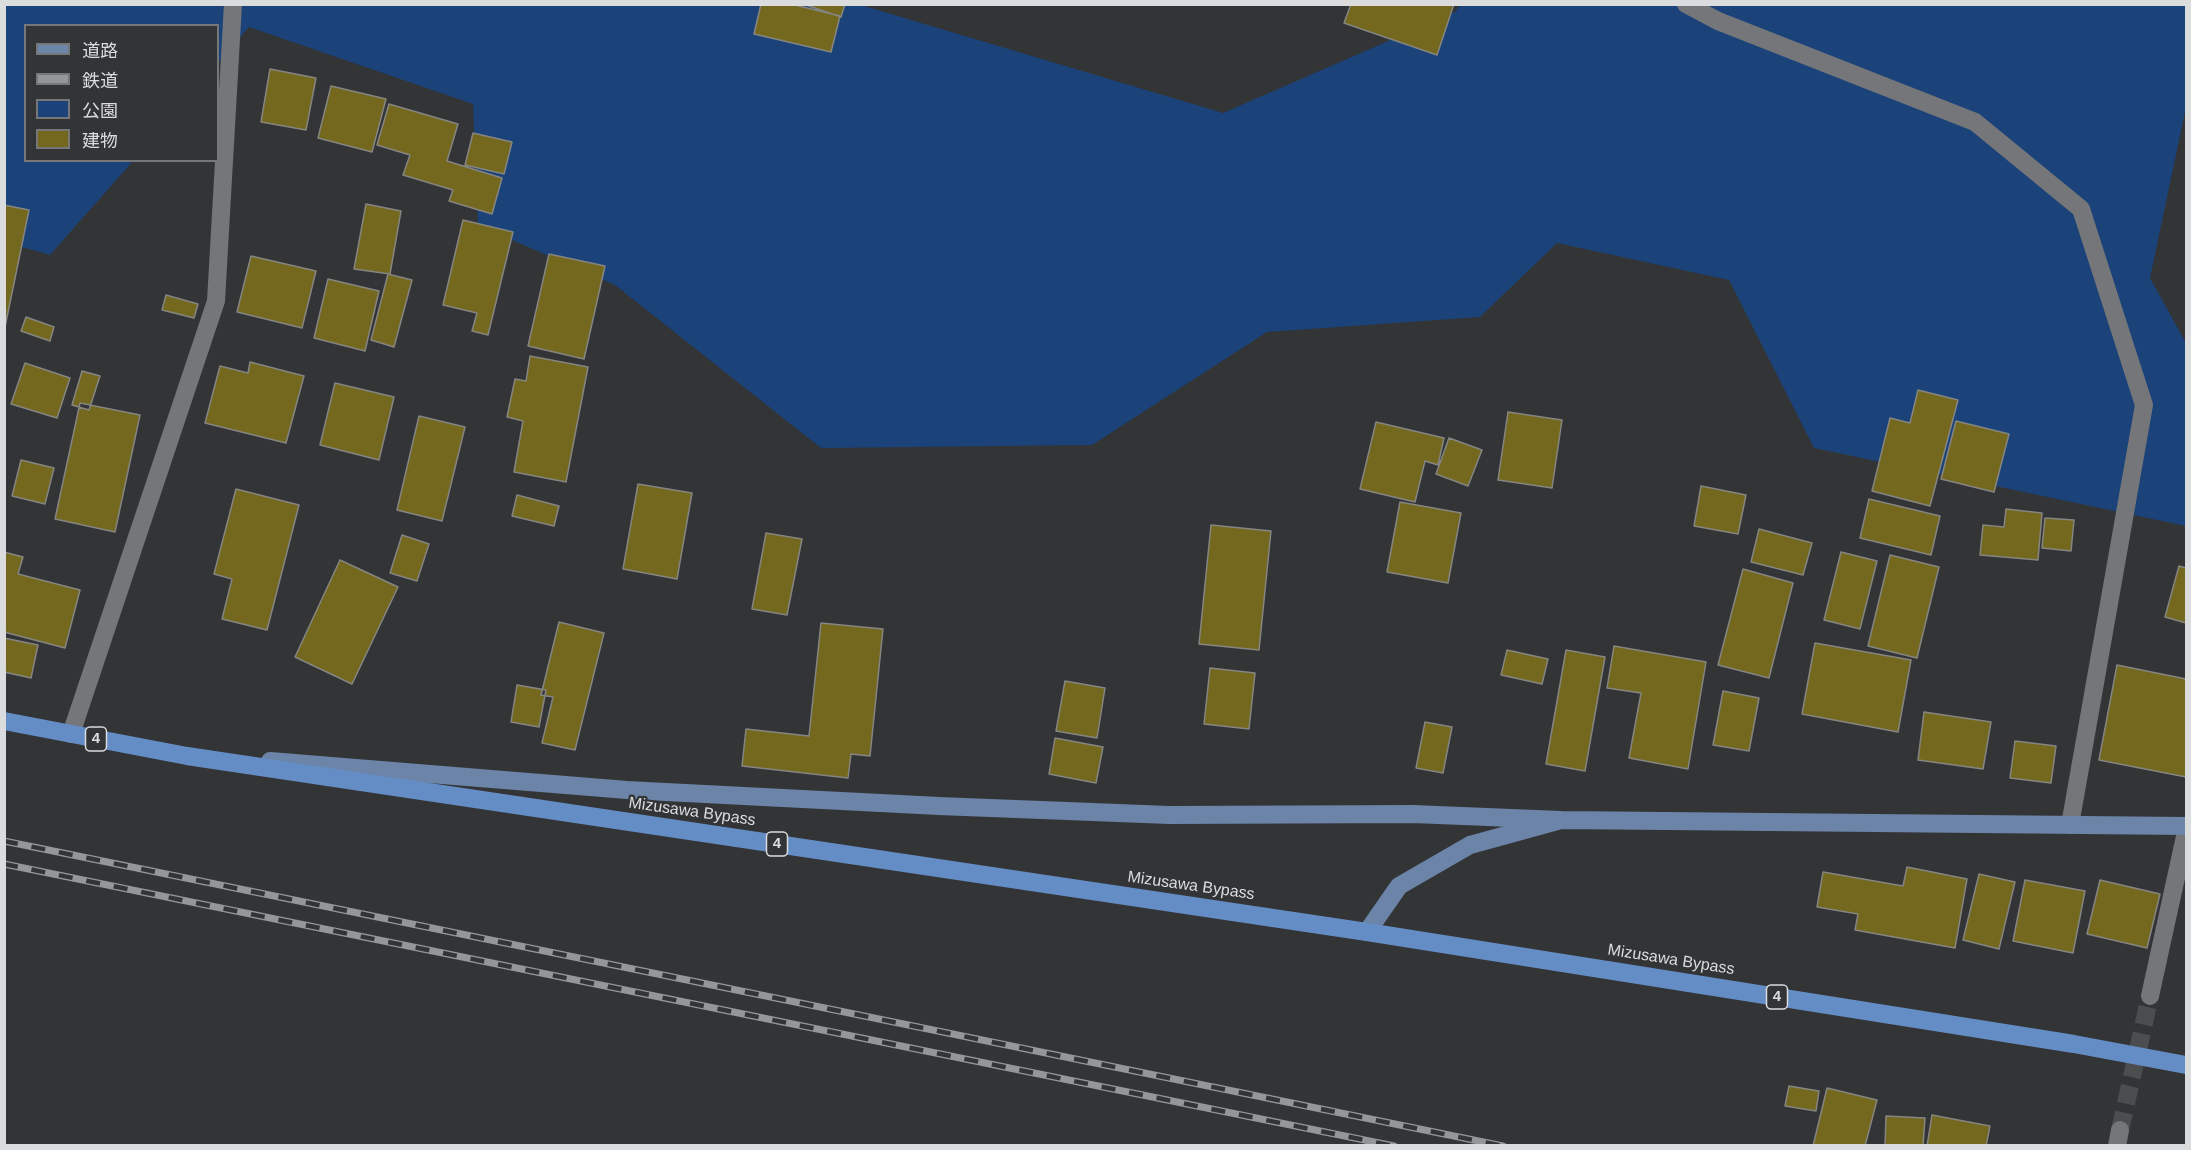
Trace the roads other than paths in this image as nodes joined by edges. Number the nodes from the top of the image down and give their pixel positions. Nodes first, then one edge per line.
1 (233, 4) edge
2 (1686, 4) edge
3 (4, 721) edge
4 (71, 734) junction
5 (188, 756) junction
6 (1561, 820) junction
7 (2070, 825) junction
8 (2187, 826) edge
9 (2187, 832) edge
10 (1367, 932) junction
11 (2150, 996) tunnel mouth
12 (2187, 1065) edge

1 - 4 street
2 - 7 street
3 - 4 highway, 4
4 - 5 highway, 4
5 - 6 main road
5 - 10 highway, Mizusawa Bypass / 4
6 - 7 main road
6 - 10 main road
7 - 8 main road
9 - 11 street
10 - 12 highway, Mizusawa Bypass / 4

